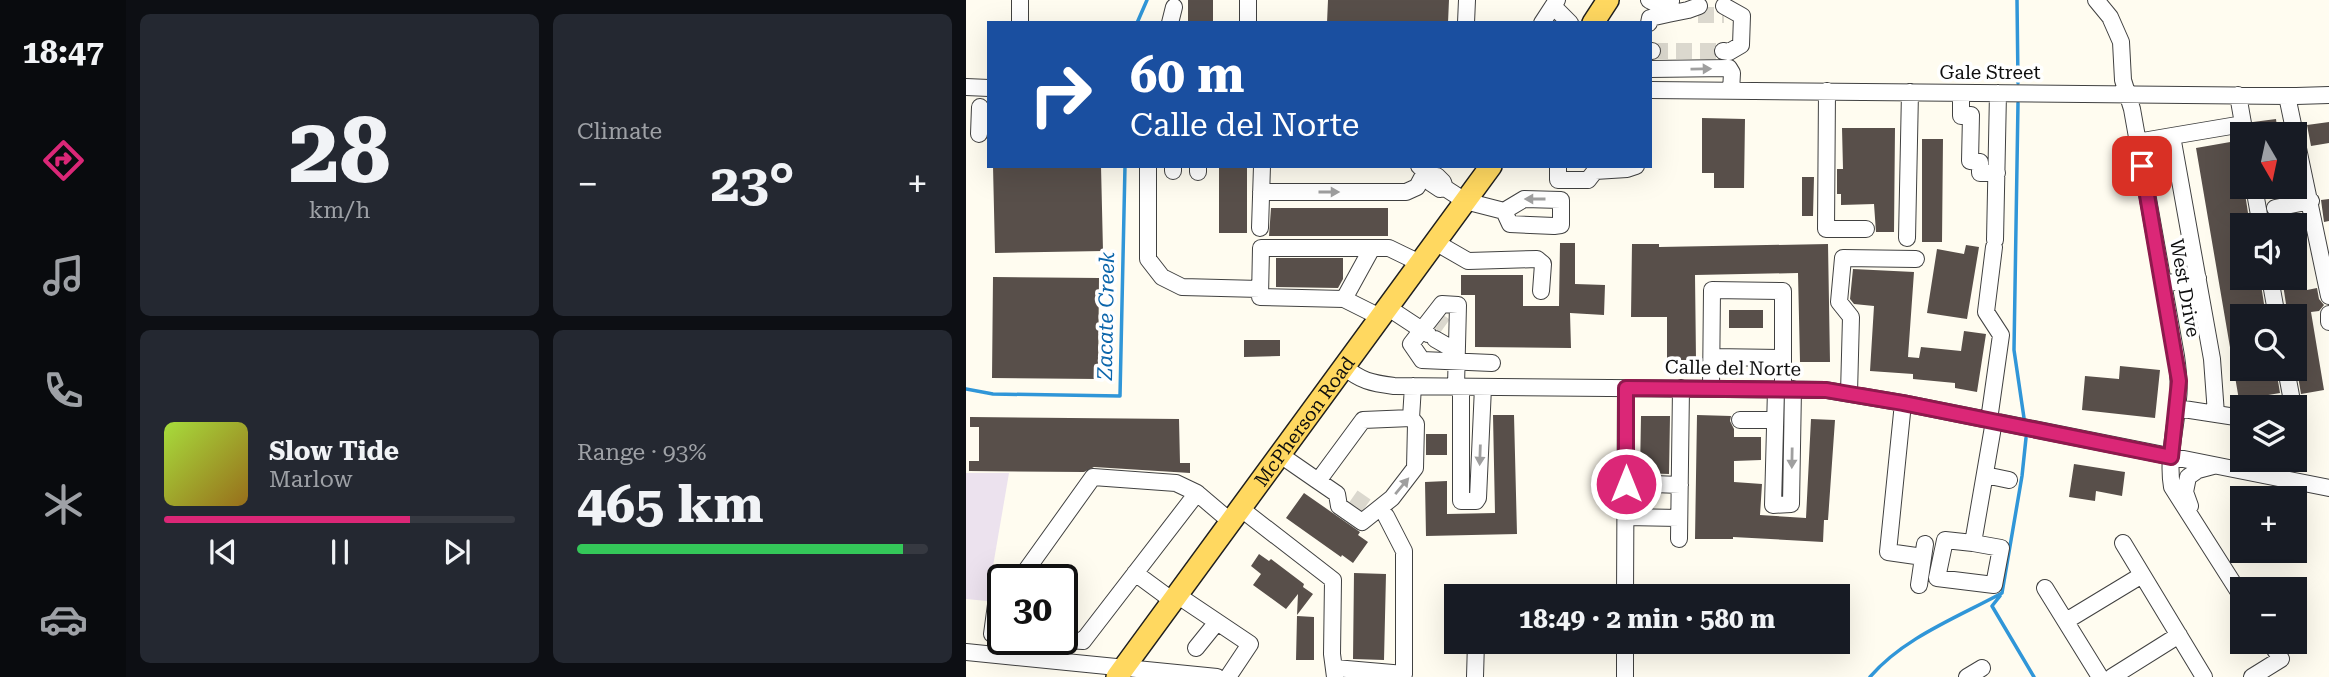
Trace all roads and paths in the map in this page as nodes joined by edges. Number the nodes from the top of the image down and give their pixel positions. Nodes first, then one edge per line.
1 (1020, 0) edge
2 (1248, 0) edge
3 (1467, 0) edge
4 (1608, 0) edge
5 (1649, 0) edge
6 (2096, 0) edge
7 (1555, 3) edge
8 (1667, 3) edge
9 (1174, 7) dead end
10 (1695, 10) tunnel mouth
11 (1728, 11) dead end
12 (1020, 21) edge
13 (1170, 21) edge
14 (1248, 21) edge
15 (1466, 21) edge
16 (1543, 21) edge
17 (1568, 21) edge
18 (1594, 21) edge
19 (1649, 21) edge
20 (1727, 57) junction
21 (1652, 69) edge
22 (966, 88) edge
23 (987, 88) edge
24 (1652, 89) edge
25 (1731, 91) junction
26 (1826, 91) junction
27 (1910, 92) junction
28 (1961, 93) junction
29 (1998, 93) junction
30 (2125, 94) junction
31 (2238, 95) junction
32 (2329, 95) edge
33 (2287, 96) junction
34 (980, 107) dead end
35 (1971, 115) junction
36 (1997, 115) junction
37 (2243, 122) edge
38 (2230, 130) edge
39 (978, 134) edge
40 (2172, 136) junction
41 (2137, 142) junction
42 (1148, 168) edge
43 (1262, 168) edge
44 (1490, 168) edge
45 (1558, 168) edge
46 (1630, 168) edge
47 (1595, 169) edge
48 (1424, 172) edge
49 (1997, 173) junction
50 (1600, 190) dead end
51 (1261, 192) junction
52 (1562, 200) junction
53 (1465, 201) junction
54 (2311, 201) junction
55 (2275, 208) dead end
56 (1504, 211) junction
57 (1260, 228) dead end
58 (1866, 229) dead end
59 (1907, 238) dead end
60 (1435, 242) junction
61 (1372, 248) junction
62 (1916, 259) dead end
63 (1419, 263) junction
64 (2198, 278) junction
65 (2163, 284) junction
66 (1261, 289) junction
67 (1541, 290) dead end
68 (2329, 296) edge
69 (1344, 299) junction
70 (1383, 312) junction
71 (2329, 314) edge
72 (2329, 322) edge
73 (1437, 329) junction
74 (1456, 356) junction
75 (1712, 357) junction
76 (1783, 358) junction
77 (1422, 360) junction
78 (1492, 363) dead end
79 (1343, 366) junction
80 (1418, 386) junction
81 (1458, 386) junction
82 (1483, 387) junction
83 (1626, 388) junction
84 (1681, 388) junction
85 (1711, 388) junction
86 (1784, 389) junction
87 (1849, 393) junction
88 (1903, 403) junction
89 (2177, 408) junction
90 (2216, 414) junction
91 (2230, 416) edge
92 (1411, 418) junction
93 (1740, 420) dead end
94 (1775, 420) junction
95 (1991, 421) junction
96 (1279, 454) junction
97 (2171, 457) junction
98 (2218, 465) junction
99 (1985, 475) junction
100 (2009, 480) dead end
101 (1318, 481) junction
102 (1626, 484) junction
103 (1680, 485) junction
104 (2329, 488) edge
105 (1196, 494) junction
106 (1363, 505) junction
107 (1236, 515) junction
108 (1626, 517) junction
109 (1679, 518) junction
110 (2196, 525) junction
111 (1679, 539) dead end
112 (1973, 543) dead end
113 (2123, 543) dead end
114 (1032, 564) edge
115 (1135, 573) junction
116 (2142, 575) junction
117 (2230, 578) edge
118 (1625, 584) edge
119 (1919, 585) dead end
120 (2045, 588) dead end
121 (1175, 598) junction
122 (2066, 621) junction
123 (1217, 622) junction
124 (2179, 635) junction
125 (1078, 641) edge
126 (1196, 648) dead end
127 (966, 652) edge
128 (1476, 654) edge
129 (1625, 654) edge
130 (2278, 654) edge
131 (987, 655) edge
132 (990, 655) edge
133 (1982, 668) dead end
134 (1121, 673) edge
135 (1335, 673) edge
136 (1156, 674) edge
137 (1217, 677) edge
138 (1228, 677) edge
139 (1475, 677) edge
140 (1625, 677) edge
141 (1967, 677) edge
142 (2100, 677) edge
143 (2112, 677) edge
144 (2204, 677) edge
145 (2252, 677) edge

1 - 12 street
2 - 14 street
3 - 15 street
4 - 18 main road
5 - 8 street
6 - 30 street, West Drive
7 - 16 street
7 - 17 street
8 - 10 street
8 - 19 street
9 - 13 street
11 - 20 street
21 -> 20 street
20 - 25 street
22 - 23 street
24 - 25 street, Gale Street
25 - 26 street, Gale Street
26 - 27 street, Gale Street
26 - 58 street
27 - 28 street, Gale Street
27 - 59 street
28 - 29 street, Gale Street
28 - 35 street
29 - 30 street, Gale Street
29 - 36 street
30 - 31 street, Gale Street
30 - 41 street, West Drive
31 - 33 street, Gale Street
31 - 37 street
32 - 33 street, Gale Street
33 - 54 street
34 - 39 street
35 - 36 street
35 - 49 street
36 - 49 street
38 - 40 street
40 - 41 street
40 - 64 street
41 - 65 street, West Drive
42 - 66 street
43 - 51 street
44 - 53 main road, McPherson Road
45 - 47 street
46 - 47 street
51 -> 48 street
48 - 53 street
49 - 95 street
50 - 52 street
51 - 57 street
52 -> 56 street
52 - 56 street
53 - 56 street
53 - 60 main road, McPherson Road
54 - 55 street
54 - 68 street
60 - 63 main road, McPherson Road
60 - 67 street
61 - 63 street
61 - 66 street
61 - 69 street
62 - 87 street
63 - 70 main road, McPherson Road
64 - 65 street
64 - 90 street
65 - 89 street, West Drive
66 - 69 street
69 - 70 street
70 - 73 street
70 - 79 main road, McPherson Road
71 - 72 street
73 - 74 street
73 - 77 street
74 - 77 street
74 - 78 street
74 - 81 street
75 - 76 street
75 - 76 street
75 - 85 street
76 - 86 street
77 - 80 street
79 - 80 street, Calle del Norte
79 - 96 main road, McPherson Road
80 - 81 street, Calle del Norte
80 - 92 street
81 - 82 street, Calle del Norte
82 -> 81 street
82 - 83 street, Calle del Norte
83 - 84 street, Calle del Norte
83 - 102 street
84 - 85 street, Calle del Norte
84 - 103 street
85 - 86 street, Calle del Norte
86 - 87 street, Calle del Norte
86 - 94 street
86 -> 94 street
87 - 88 street, Calle del Norte
88 - 95 street, Calle del Norte
88 - 119 street
89 - 90 street
89 - 97 street, West Drive
90 - 91 street
92 - 101 street
106 -> 92 street
93 - 94 street
95 - 97 street, Calle del Norte
95 - 99 street
96 - 101 street
96 - 107 main road, McPherson Road
97 - 98 street, Calle del Norte
97 - 110 street, West Drive
98 - 104 street, Calle del Norte
98 - 110 street
99 - 100 street
99 - 112 street
101 - 106 street
102 - 103 street
102 - 108 street
103 - 109 street
105 - 107 street
105 - 114 street
105 - 115 street
106 - 135 street
107 - 121 main road, McPherson Road
107 - 135 street
108 - 109 street
108 - 118 street
109 - 111 street
110 - 117 street, West Drive
113 - 116 street
115 - 121 street
115 - 125 street
116 - 122 street
116 - 124 street
120 - 122 street
121 - 123 street
121 - 134 main road, McPherson Road
122 - 142 street
123 - 126 street
123 - 138 street
124 - 143 street
124 - 144 street
127 - 131 street
128 - 139 street
129 - 140 street
130 - 145 street
132 - 134 street
133 - 141 street
134 - 136 street
136 - 137 street

